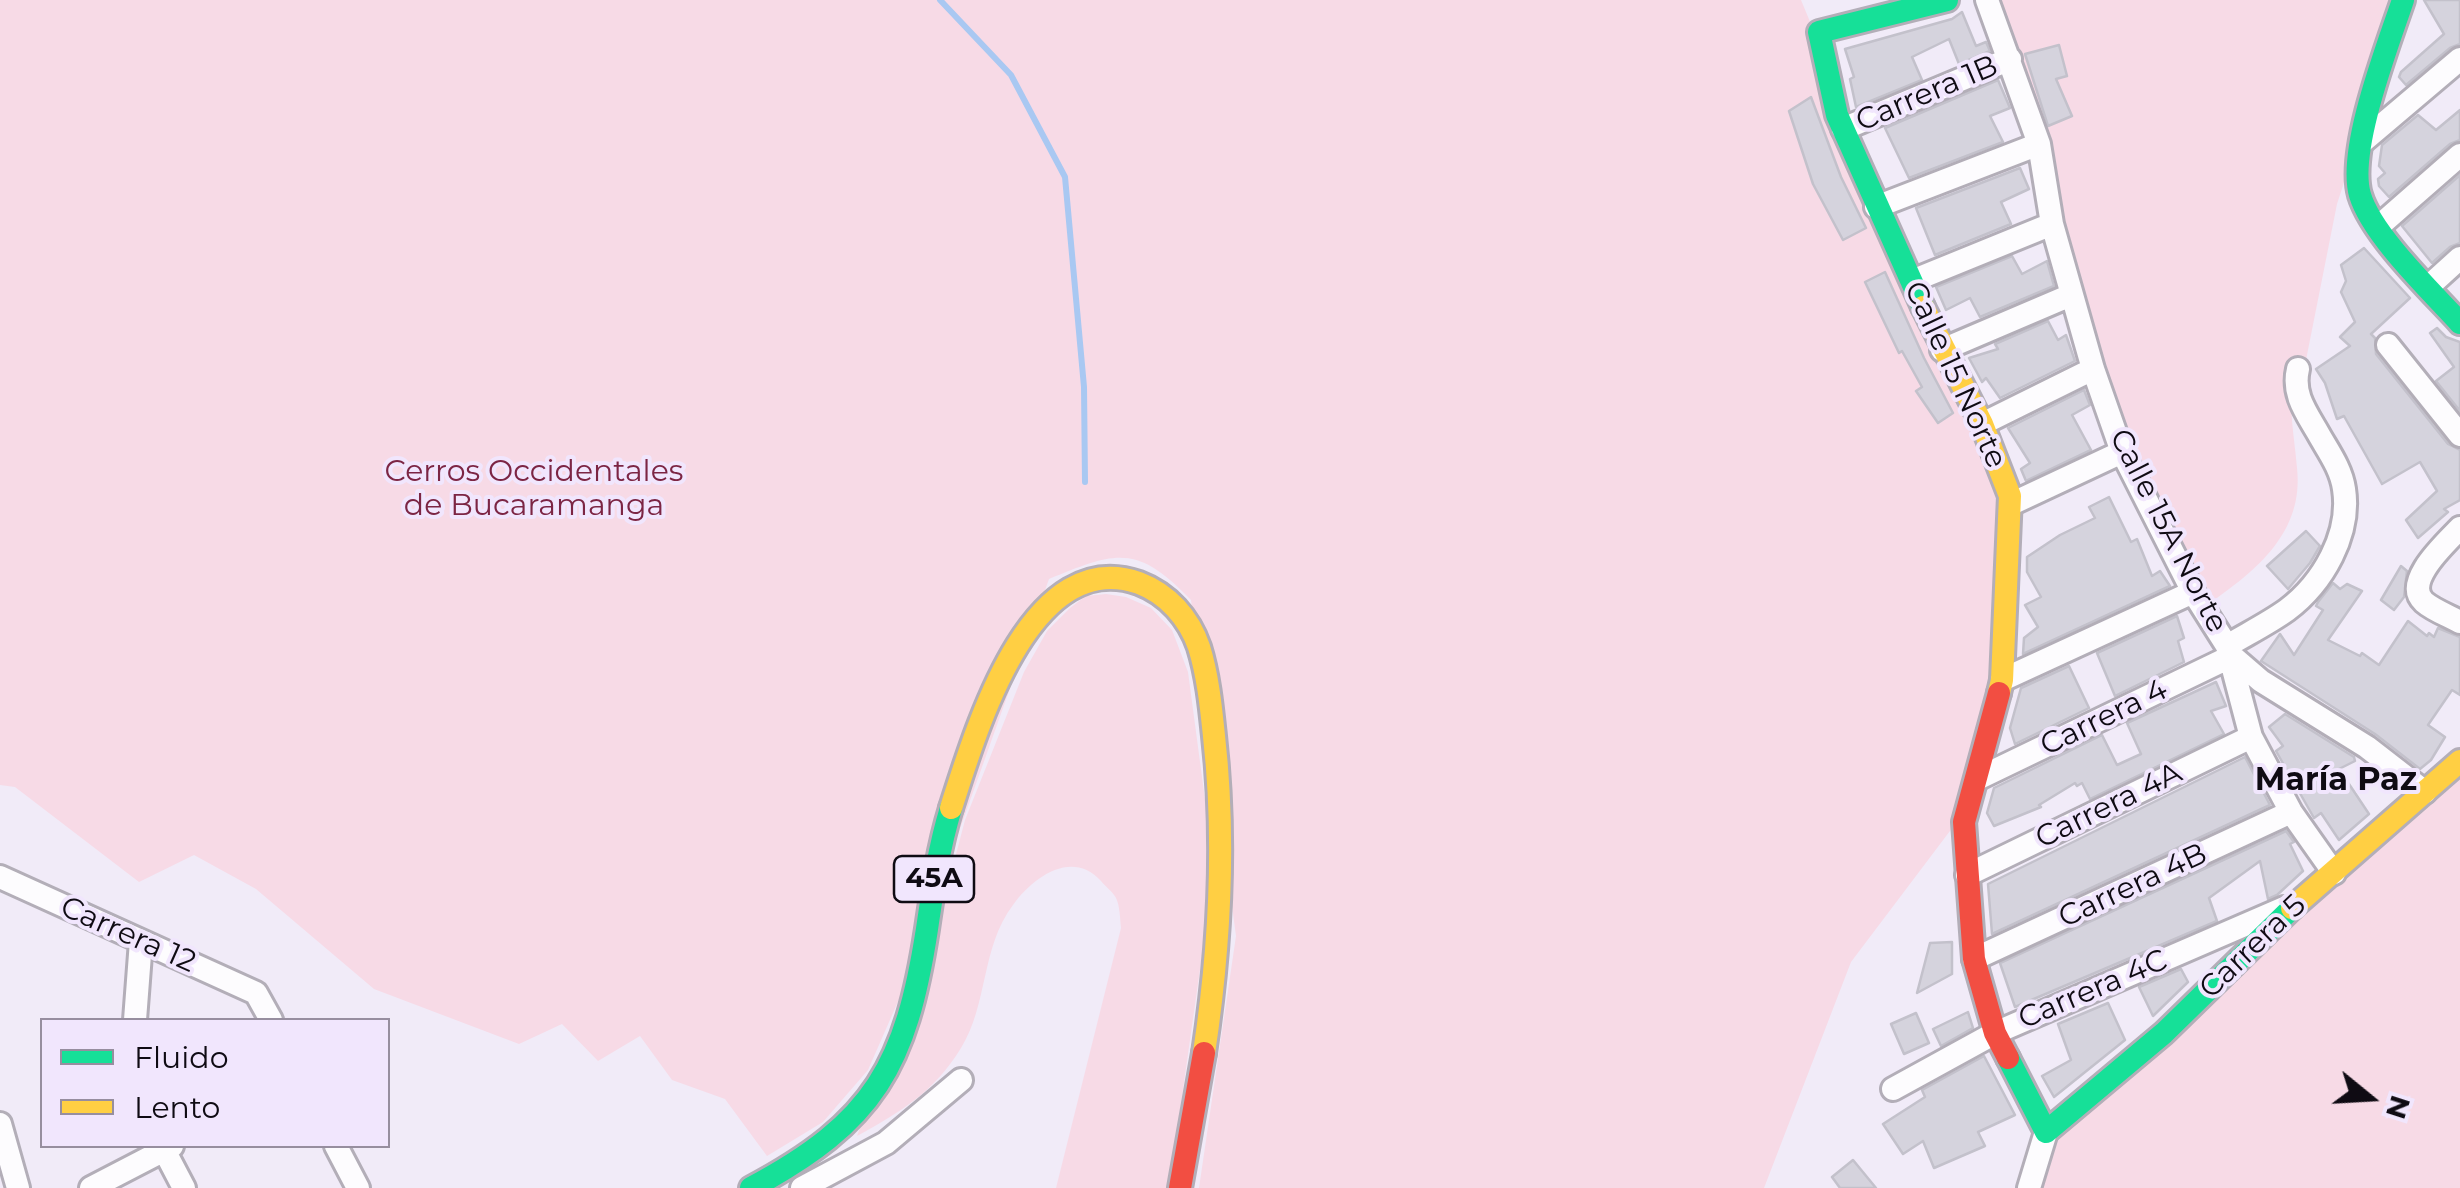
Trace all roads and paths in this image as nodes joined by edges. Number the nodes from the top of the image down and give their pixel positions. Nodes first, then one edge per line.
1 (1946, 0) edge
2 (1987, 0) edge
3 (2403, 0) edge
4 (2460, 59) edge
5 (2010, 60) junction
6 (1843, 129) junction
7 (2362, 142) junction
8 (2039, 144) junction
9 (2460, 155) edge
10 (1876, 208) junction
11 (2052, 224) junction
12 (2379, 226) junction
13 (2460, 258) edge
14 (1912, 281) junction
15 (2428, 287) junction
16 (2072, 295) junction
17 (2460, 324) edge
18 (2388, 345) dead end
19 (1942, 350) junction
20 (2092, 369) junction
21 (2298, 369) dead end
22 (1982, 424) junction
23 (2460, 435) edge
24 (2122, 452) junction
25 (2011, 504) junction
26 (2460, 528) edge
27 (2193, 592) junction
28 (2460, 622) edge
29 (2229, 651) junction
30 (2002, 680) junction
31 (2251, 736) junction
32 (2460, 761) edge
33 (1977, 780) junction
34 (2425, 792) junction
35 (2291, 812) junction
36 (2334, 872) junction
37 (1967, 876) junction
38 (0, 877) edge
39 (2298, 902) junction
40 (141, 941) junction
41 (1974, 959) junction
42 (135, 1018) edge
43 (269, 1018) edge
44 (1994, 1032) junction
45 (961, 1080) dead end
46 (1893, 1089) dead end
47 (0, 1124) edge
48 (2046, 1132) junction
49 (164, 1148) edge
50 (166, 1148) edge
51 (337, 1148) edge
52 (798, 1181) edge
53 (18, 1188) edge
54 (91, 1188) edge
55 (184, 1188) edge
56 (358, 1188) edge
57 (751, 1188) edge
58 (1180, 1188) edge
59 (2029, 1188) edge

1 - 6 street, Calle 15 Norte
2 - 5 street, Calle 15A Norte
3 - 7 street
4 - 7 street
5 - 6 street, Carrera 1B
5 - 8 street, Calle 15A Norte
6 - 10 street, Calle 15 Norte
7 - 12 street
8 - 10 street
8 - 11 street, Calle 15A Norte
9 - 12 street
10 - 14 street, Calle 15 Norte
11 - 14 street
11 - 16 street, Calle 15A Norte
12 - 15 street
13 - 15 street
14 - 19 street, Calle 15 Norte
15 - 17 street
16 - 19 street
16 - 20 street, Calle 15A Norte
18 - 23 street
19 - 22 street, Calle 15 Norte
20 - 22 street
20 - 24 street, Calle 15A Norte
21 - 29 street, Carrera 4
22 - 25 street, Calle 15 Norte
24 - 25 street
24 - 27 street, Calle 15A Norte
25 - 30 street, Calle 15 Norte
26 - 28 street
27 - 29 street, Calle 15A Norte
27 - 30 street
29 - 31 street, Calle 15A Norte
29 - 33 street, Carrera 4
29 - 34 street
30 - 33 street, Calle 15 Norte
31 - 35 street, Calle 15A Norte
31 - 37 street, Carrera 4A
32 - 34 street, Carrera 5
33 - 37 street, Calle 15 Norte
34 - 36 street, Carrera 5
35 - 36 street, Calle 15A Norte
35 - 41 street, Carrera 4B
36 - 39 street, Carrera 5
37 - 41 street, Calle 15 Norte
38 - 40 street, Carrera 12
39 - 44 street, Carrera 4C
39 - 48 street, Carrera 5
40 - 42 street
40 - 43 street, Carrera 12
41 - 44 street, Calle 15 Norte
44 - 46 street, Carrera 4C
44 - 48 street, Calle 15 Norte
45 - 52 street
47 - 53 street
48 - 59 street
49 - 54 street
50 - 55 street
51 - 56 street
52 - 57 street, 45A
52 - 58 street, 45A

